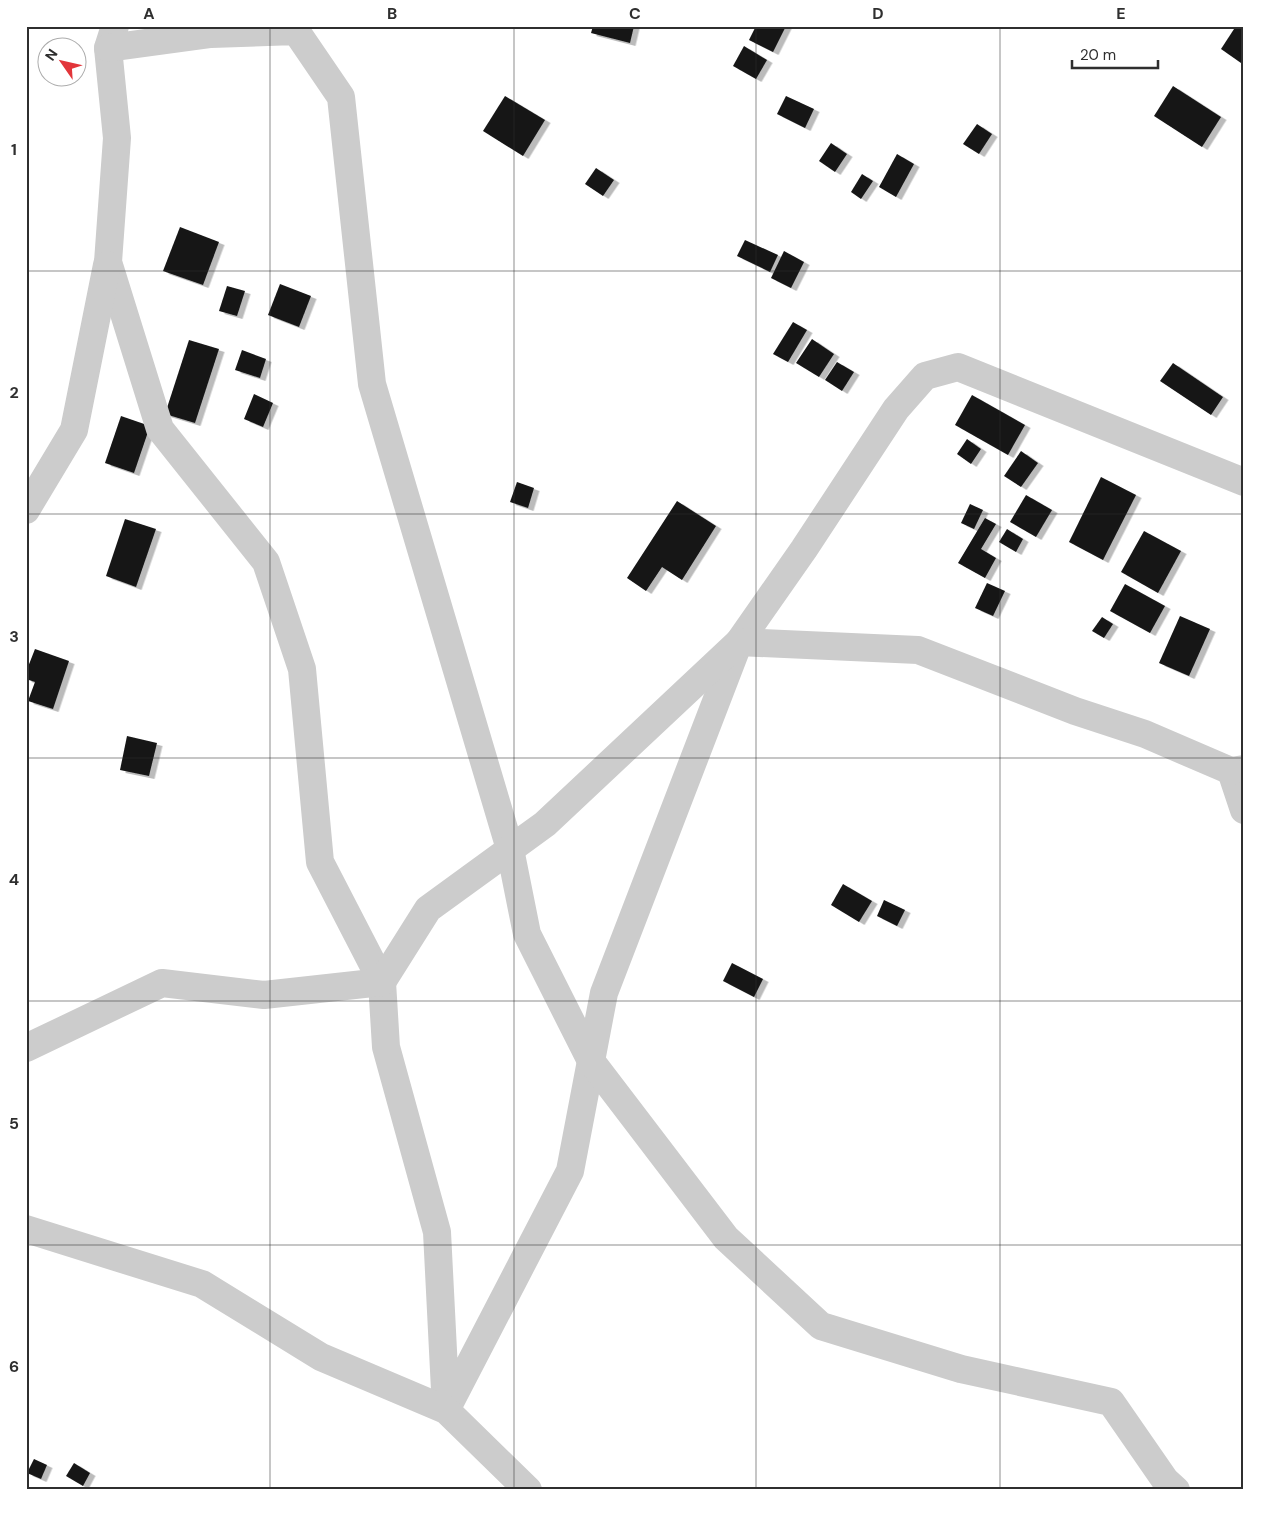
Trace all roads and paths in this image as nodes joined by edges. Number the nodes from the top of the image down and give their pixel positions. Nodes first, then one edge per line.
1 (112, 37) edge
2 (108, 262) junction
3 (1244, 482) edge
4 (26, 510) edge
5 (739, 642) junction
6 (1238, 770) edge
7 (1244, 810) edge
8 (510, 849) junction
9 (382, 982) junction
10 (26, 1048) edge
11 (591, 1061) junction
12 (26, 1229) edge
13 (446, 1410) junction
14 (528, 1490) edge
15 (1176, 1490) edge

1 - 2 street
1 - 8 street
2 - 4 street
2 - 9 street
3 - 5 street
5 - 6 street
5 - 8 street
5 - 11 street
6 - 7 street
8 - 9 street
8 - 11 street
9 - 10 street
9 - 13 street
11 - 13 street
11 - 15 street
12 - 13 street
13 - 14 street

